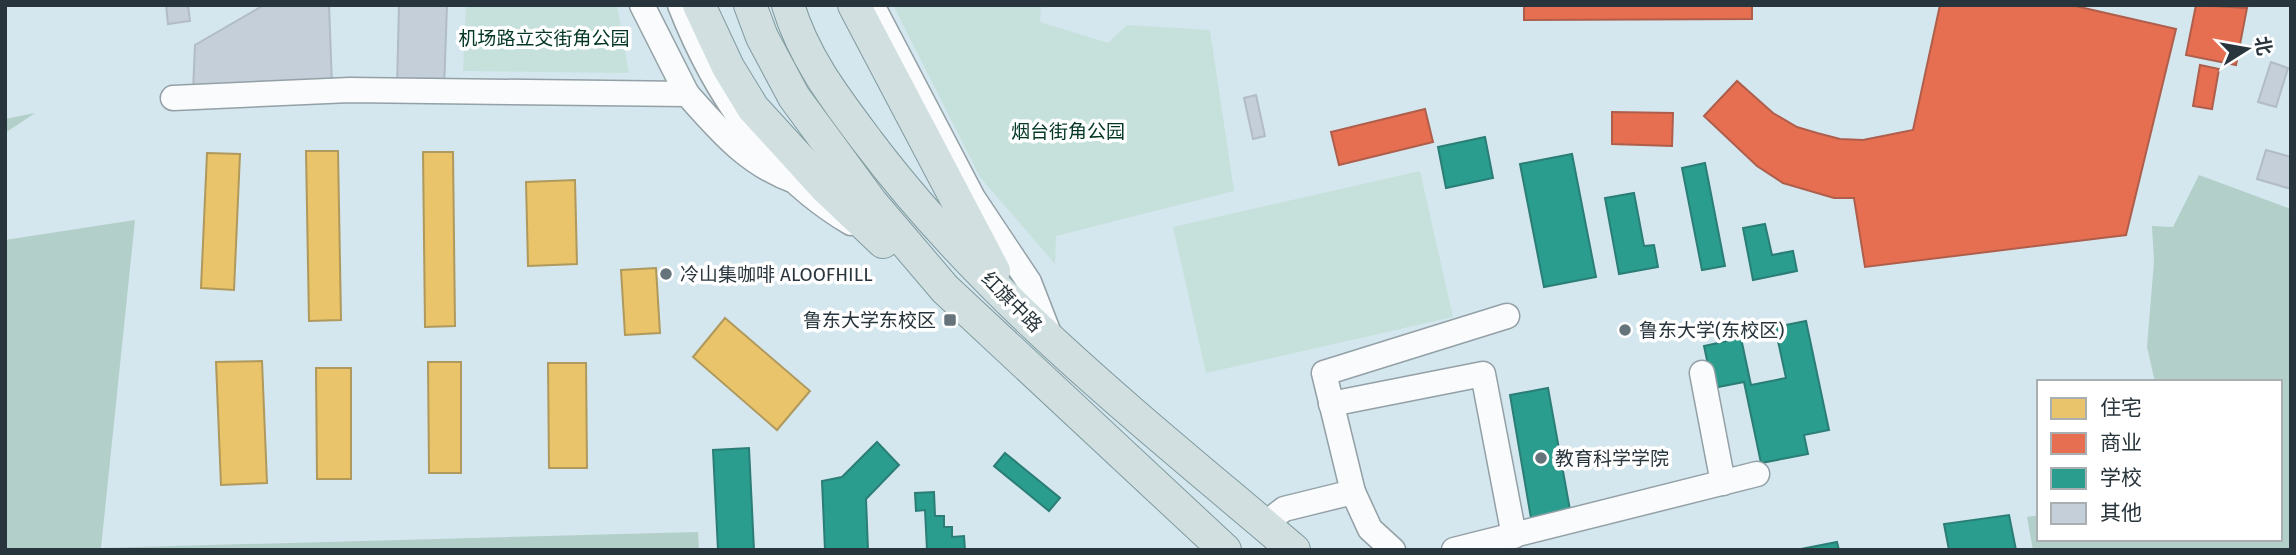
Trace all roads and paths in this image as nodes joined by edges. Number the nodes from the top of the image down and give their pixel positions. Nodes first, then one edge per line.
1 (642, 5) edge
2 (680, 5) edge
3 (699, 5) edge
4 (750, 5) edge
5 (788, 5) edge
6 (853, 5) edge
7 (872, 5) edge
8 (687, 93) junction
9 (173, 98) dead end
10 (797, 182) junction
11 (878, 238) junction
12 (945, 289) junction
13 (1013, 306) junction
14 (1507, 316) dead end
15 (1052, 343) junction
16 (1702, 373) dead end
17 (1331, 404) junction
18 (1757, 474) dead end
19 (1723, 483) junction
20 (1353, 492) junction
21 (1264, 525) junction
22 (1514, 536) junction
23 (1217, 545) edge
24 (1294, 550) edge
25 (1393, 550) edge
26 (1454, 550) edge

1 - 8 lane
2 - 10 lane
3 - 11 main road
4 - 12 main road, 红旗中路
5 - 13 main road, 红旗中路
6 - 13 main road
7 - 15 lane
8 - 9 lane
8 - 10 lane
10 - 11 lane
11 - 12 main road
12 - 23 main road, 红旗中路
13 - 15 main road, 红旗中路
14 - 17 lane
15 - 21 main road, 红旗中路
16 - 19 lane
17 - 20 lane
17 - 22 lane
18 - 19 lane
19 - 22 lane
20 - 21 lane
20 - 25 lane
21 - 24 main road, 红旗中路
22 - 26 lane

